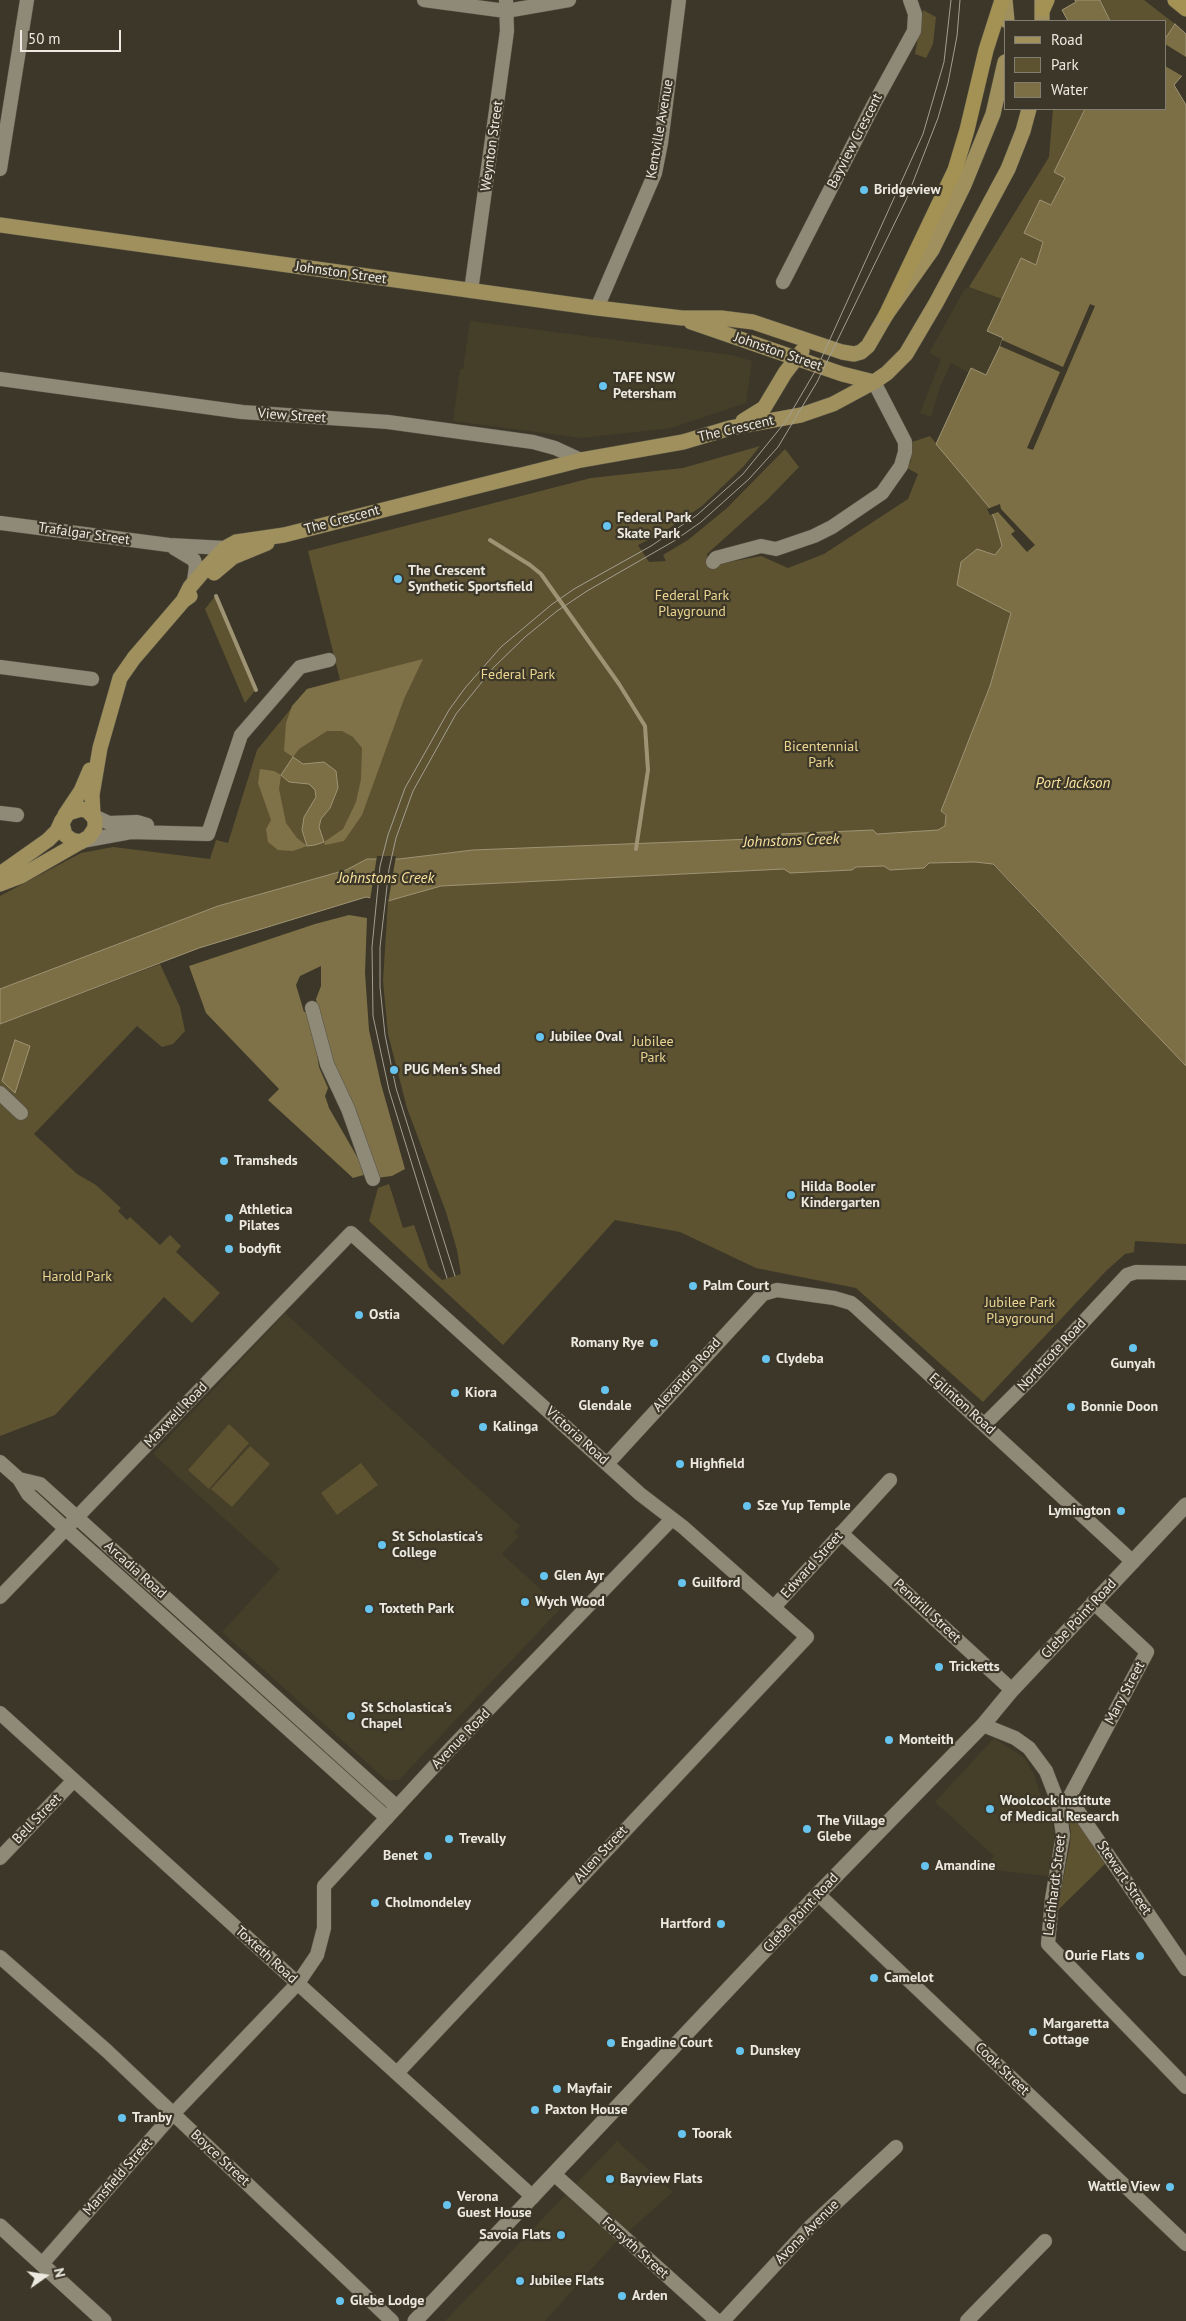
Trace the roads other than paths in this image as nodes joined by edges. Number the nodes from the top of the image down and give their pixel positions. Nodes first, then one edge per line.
1 (27, 0) edge
2 (424, 0) edge
3 (569, 0) edge
4 (679, 0) edge
5 (910, 0) edge
6 (1004, 0) edge
7 (1175, 0) edge
8 (506, 5) edge
9 (1186, 10) edge
10 (1007, 20) edge
11 (1004, 66) edge
12 (1029, 110) edge
13 (0, 169) edge
14 (0, 225) edge
15 (783, 282) dead end
16 (471, 291) junction
17 (597, 308) junction
18 (886, 315) junction
19 (682, 318) junction
20 (817, 344) junction
21 (795, 357) junction
22 (0, 379) edge
23 (874, 382) junction
24 (730, 428) junction
25 (581, 460) junction
26 (0, 523) edge
27 (284, 535) junction
28 (169, 545) junction
29 (225, 548) junction
30 (713, 562) dead end
31 (194, 582) junction
32 (183, 601) junction
33 (329, 660) dead end
34 (0, 667) edge
35 (92, 679) dead end
36 (100, 748) junction
37 (0, 813) edge
38 (17, 815) dead end
39 (93, 815) junction
40 (63, 819) junction
41 (164, 832) junction
42 (81, 842) junction
43 (0, 874) edge
44 (0, 884) edge
45 (312, 1008) dead end
46 (0, 1093) edge
47 (21, 1112) dead end
48 (373, 1179) dead end
49 (351, 1233) joint
50 (1186, 1273) edge
51 (769, 1291) joint
52 (984, 1425) junction
53 (0, 1462) edge
54 (607, 1464) junction
55 (20, 1479) junction
56 (890, 1480) dead end
57 (1186, 1505) edge
58 (77, 1518) junction
59 (672, 1519) junction
60 (66, 1529) junction
61 (841, 1533) junction
62 (1133, 1562) junction
63 (0, 1597) edge
64 (1094, 1602) junction
65 (774, 1607) junction
66 (807, 1637) joint
67 (246, 1671) junction
68 (236, 1682) junction
69 (1012, 1690) junction
70 (0, 1713) edge
71 (982, 1725) junction
72 (313, 1732) junction
73 (303, 1743) junction
74 (74, 1780) junction
75 (1063, 1800) junction
76 (397, 1807) junction
77 (387, 1818) junction
78 (0, 1858) edge
79 (818, 1894) junction
80 (0, 1957) edge
81 (1186, 1969) edge
82 (298, 1983) junction
83 (397, 2073) junction
84 (1186, 2087) edge
85 (173, 2114) junction
86 (896, 2147) dead end
87 (554, 2174) junction
88 (533, 2197) junction
89 (0, 2226) edge
90 (1045, 2241) dead end
91 (1186, 2244) edge
92 (42, 2264) junction
93 (104, 2321) edge
94 (392, 2321) edge
95 (415, 2321) edge
96 (717, 2321) edge
97 (723, 2321) edge
98 (967, 2321) edge

1 - 13 street
2 - 8 street
3 - 8 street
4 - 17 street, Kentville Avenue
5 - 15 street, Bayview Crescent
6 - 10 main road
6 - 18 highway
7 - 9 highway
8 - 16 street, Weynton Street
11 - 18 main road
12 - 23 main road, The Crescent
14 - 16 main road, Johnston Street
16 - 17 main road, Johnston Street
17 - 19 main road, Johnston Street
18 - 20 main road, Johnston Street
19 - 20 main road, Johnston Street
19 - 21 main road, Johnston Street
20 - 21 main road
20 - 23 main road
21 - 23 main road, Johnston Street
21 - 24 main road
22 - 25 street, View Street
23 - 24 main road, The Crescent
23 - 30 street
24 - 25 main road, The Crescent
25 - 27 main road, The Crescent
26 - 28 street, Trafalgar Street
27 - 29 main road, The Crescent
27 - 32 main road, The Crescent
28 - 29 street, Trafalgar Street
28 - 31 street, Trafalgar Street
29 - 31 main road, The Crescent
31 - 32 main road, The Crescent
32 - 36 main road, The Crescent
33 - 41 street
34 - 35 street
36 - 39 main road, The Crescent
36 - 40 main road, The Crescent
37 - 38 street
39 - 40 main road
39 - 41 street
39 - 42 main road
40 - 42 main road
40 - 43 main road, The Crescent
41 - 42 street
42 - 44 main road
45 - 48 street
46 - 47 street
49 - 54 street, Victoria Road
49 - 58 street, Maxwell Road
50 - 52 street, Northcote Road
51 - 52 street, Eglinton Road
51 - 54 street, Alexandra Road
52 - 62 street, Eglinton Road
53 - 55 street, Arcadia Road
54 - 59 street, Victoria Road
55 - 58 street, Arcadia Road
55 - 60 street, Arcadia Road
56 - 61 street, Edward Street
57 - 62 street, Glebe Point Road
58 - 60 street, Maxwell Road
58 - 67 street, Arcadia Road
59 - 65 street, Victoria Road
59 - 76 street, Avenue Road
60 - 63 street, Maxwell Road
60 - 68 street, Arcadia Road
61 - 65 street, Edward Street
61 - 69 street, Pendrill Street
62 - 64 street, Glebe Point Road
64 - 69 street, Glebe Point Road
64 - 75 street, Mary Street
65 - 66 street, Victoria Road
66 - 83 street, Allen Street
67 - 68 street
67 - 72 street, Arcadia Road
68 - 73 street, Arcadia Road
69 - 71 street, Glebe Point Road
70 - 74 street, Toxteth Road
71 - 75 street, Leichhardt Street
71 - 79 street, Glebe Point Road
72 - 73 street
72 - 76 street, Arcadia Road
73 - 77 street, Arcadia Road
74 - 78 street, Bell Street
74 - 82 street, Toxteth Road
75 - 81 street, Stewart Street
75 - 84 street, Leichhardt Street
76 - 77 street, Avenue Road
77 - 82 street, Avenue Road
79 - 87 street, Glebe Point Road
79 - 91 street, Cook Street
80 - 85 street, Boyce Street
82 - 83 street, Toxteth Road
82 - 85 street, Mansfield Street
83 - 88 street, Toxteth Road
85 - 92 street, Mansfield Street
85 - 94 street, Boyce Street
86 - 97 street, Avona Avenue
87 - 88 street, Glebe Point Road
87 - 96 street, Forsyth Street
88 - 95 street, Glebe Point Road
89 - 92 street
90 - 98 street
92 - 93 street

